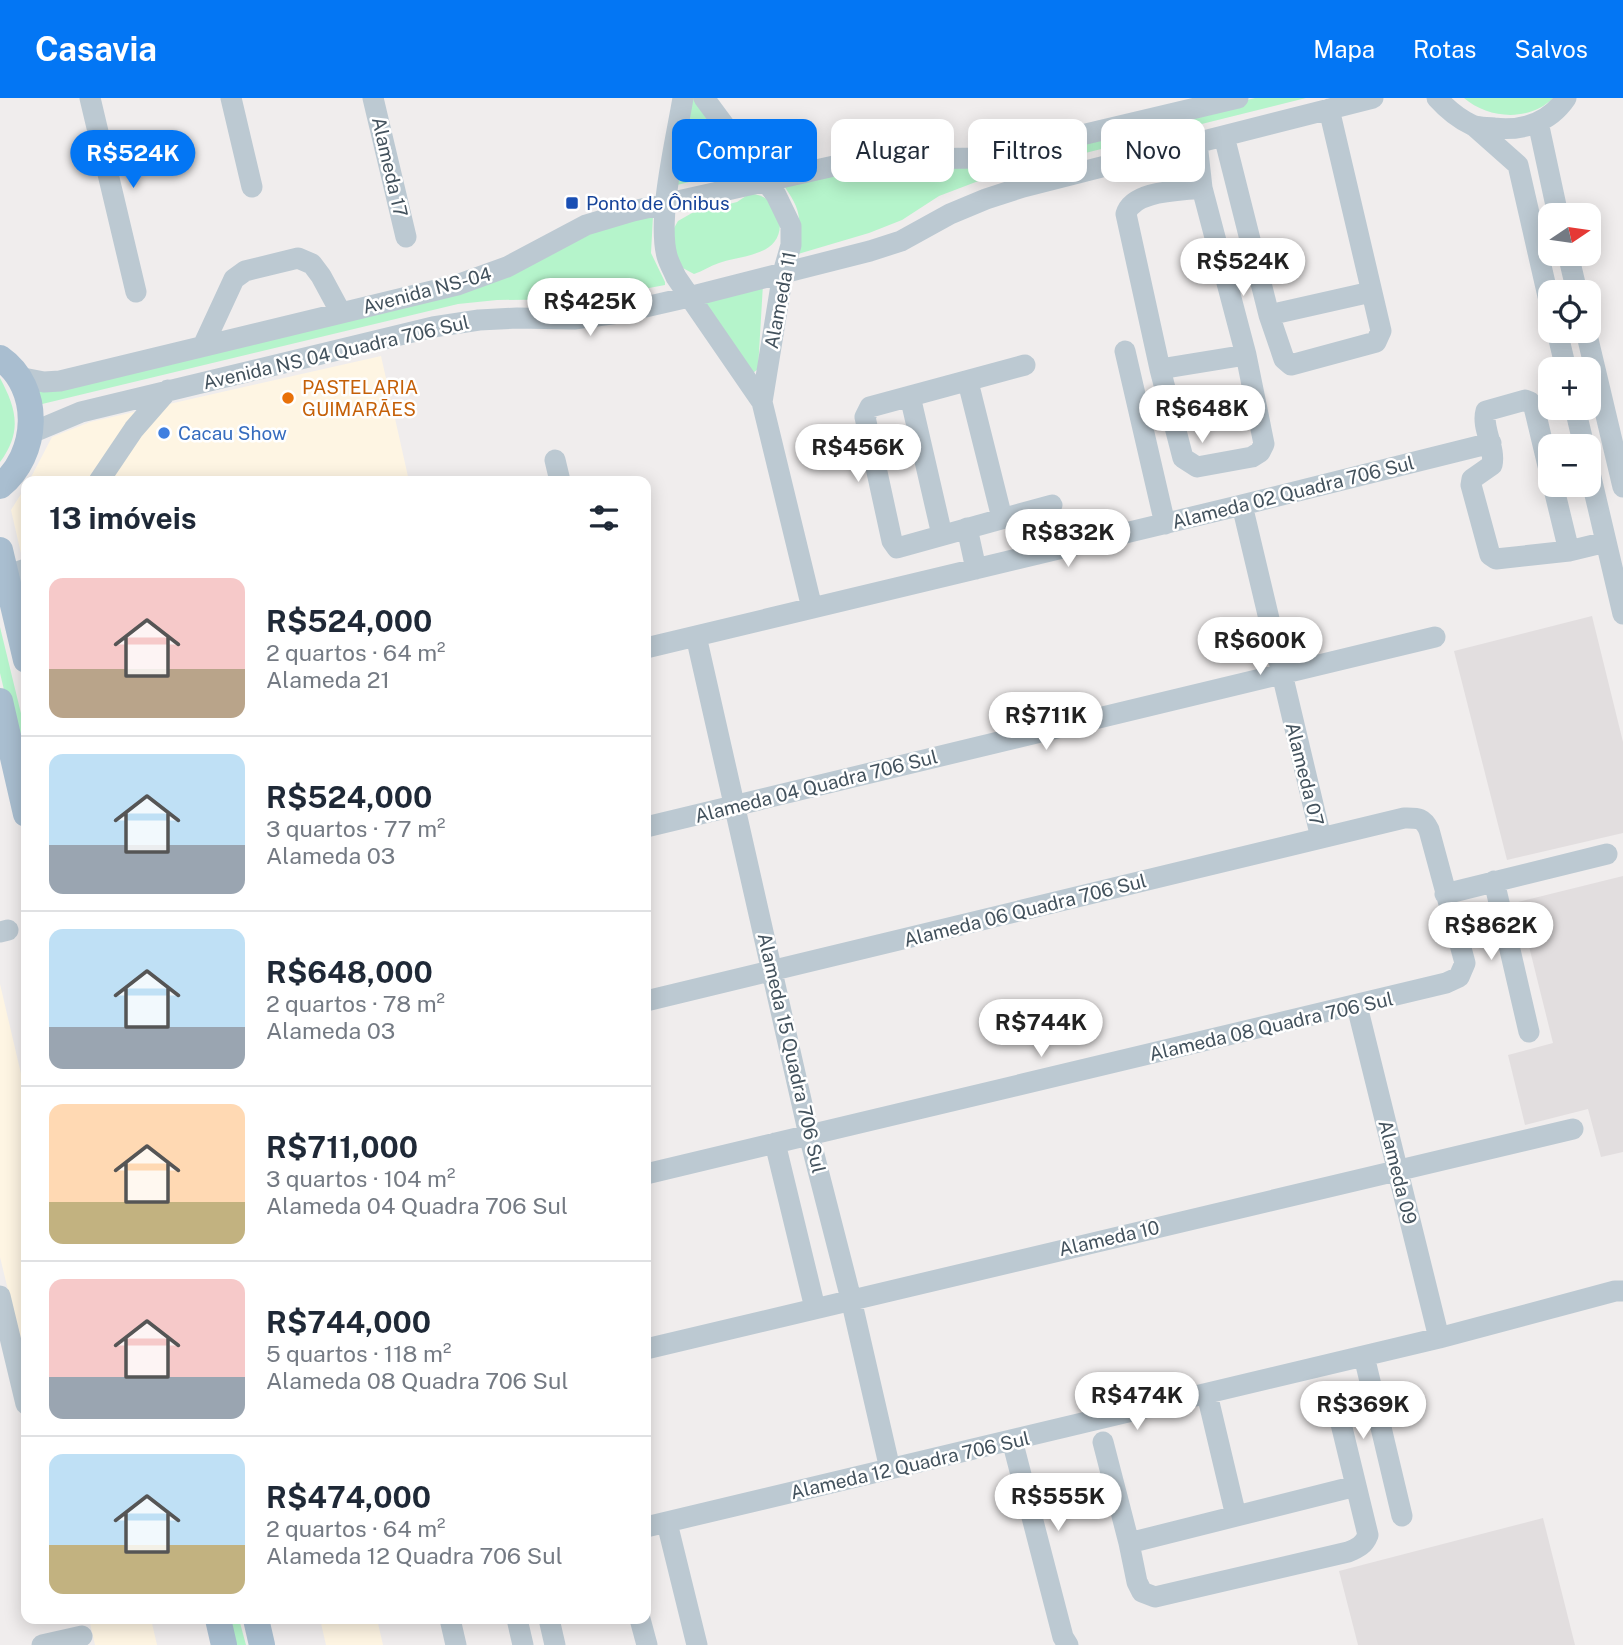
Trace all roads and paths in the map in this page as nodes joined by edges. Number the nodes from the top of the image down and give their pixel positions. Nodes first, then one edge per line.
1 (90, 98) edge
2 (231, 98) edge
3 (373, 98) edge
4 (683, 98) edge
5 (704, 98) edge
6 (1238, 98) edge
7 (1373, 98) edge
8 (1566, 98) edge
9 (1436, 99) edge
10 (1329, 109) junction
11 (720, 119) edge
12 (1538, 122) junction
13 (1474, 126) junction
14 (1224, 136) junction
15 (1205, 141) edge
16 (1101, 167) edge
17 (817, 169) edge
18 (756, 182) edge
19 (766, 182) edge
20 (1201, 182) edge
21 (252, 187) dead end
22 (1202, 188) junction
23 (667, 203) junction
24 (1555, 203) edge
25 (406, 237) dead end
26 (783, 273) junction
27 (1544, 280) edge
28 (136, 292) dead end
29 (1371, 292) junction
30 (689, 297) junction
31 (341, 313) junction
32 (1269, 315) junction
33 (1590, 343) edge
34 (203, 346) junction
35 (1125, 351) dead end
36 (1246, 355) junction
37 (1025, 365) dead end
38 (9, 368) edge
39 (1160, 369) junction
40 (968, 382) junction
41 (168, 390) junction
42 (909, 396) junction
43 (762, 402) junction
44 (1616, 429) edge
45 (31, 433) junction
46 (1540, 434) edge
47 (1491, 443) junction
48 (555, 460) dead end
49 (102, 476) edge
50 (559, 476) edge
51 (0, 486) edge
52 (1623, 487) edge
53 (1556, 497) edge
54 (1596, 497) edge
55 (1052, 505) dead end
56 (1242, 505) junction
57 (1002, 518) junction
58 (1165, 524) junction
59 (967, 528) junction
60 (942, 535) junction
61 (1606, 542) junction
62 (0, 550) edge
63 (1569, 551) junction
64 (976, 569) junction
65 (16, 573) edge
66 (812, 608) junction
67 (1623, 614) edge
68 (21, 616) edge
69 (696, 636) junction
70 (1436, 637) dead end
71 (651, 647) edge
72 (1280, 674) junction
73 (0, 701) edge
74 (21, 792) edge
75 (736, 805) junction
76 (651, 826) edge
77 (1321, 838) junction
78 (1607, 854) dead end
79 (1494, 881) junction
80 (1445, 894) junction
81 (773, 971) junction
82 (651, 1000) edge
83 (1357, 1006) junction
84 (1529, 1032) dead end
85 (1573, 1129) dead end
86 (809, 1135) junction
87 (775, 1143) junction
88 (1397, 1170) junction
89 (651, 1173) edge
90 (1623, 1291) edge
91 (0, 1296) edge
92 (851, 1299) junction
93 (815, 1308) junction
94 (1439, 1338) junction
95 (651, 1348) edge
96 (1364, 1356) junction
97 (21, 1383) edge
98 (1207, 1394) junction
99 (1335, 1399) dead end
100 (1012, 1440) junction
101 (1103, 1442) dead end
102 (890, 1469) junction
103 (1356, 1486) junction
104 (1236, 1516) junction
105 (1402, 1516) dead end
106 (667, 1522) junction
107 (651, 1526) edge
108 (1129, 1543) junction
109 (219, 1624) edge
110 (257, 1624) edge
111 (451, 1624) edge
112 (518, 1624) edge
113 (550, 1624) edge
114 (641, 1624) edge
115 (82, 1633) edge
116 (1064, 1642) edge
117 (42, 1645) edge
118 (224, 1645) edge
119 (262, 1645) edge
120 (456, 1645) edge
121 (523, 1645) edge
122 (555, 1645) edge
123 (647, 1645) edge
124 (697, 1645) edge

1 - 28 street
2 - 21 street
3 - 25 street, Alameda 17
4 - 23 street, Alameda 11
5 - 11 street, Alameda 11
6 - 17 street, Avenida NS-04
7 - 10 street, Avenida NS 04 Quadra 706 Sul
8 - 12 street
9 - 13 street
10 - 14 street, Avenida NS 04 Quadra 706 Sul
10 - 29 street
12 - 13 street
12 - 24 street
13 - 27 street
14 - 15 street, Avenida NS 04 Quadra 706 Sul
14 - 32 street
16 - 26 street, Avenida NS 04 Quadra 706 Sul
18 - 23 street, Avenida NS-04
19 - 26 street, Alameda 11
20 - 22 street
22 - 36 street
22 - 39 street
23 - 30 street, Alameda 11
23 - 31 street, Avenida NS-04
26 - 30 street, Avenida NS 04 Quadra 706 Sul
26 - 43 street, Alameda 11
29 - 32 street
29 - 32 street
30 - 41 street, Avenida NS 04 Quadra 706 Sul
30 - 43 street, Alameda 11
31 - 34 street, Avenida NS-04
31 - 34 street
33 - 44 street
34 - 38 street, Avenida NS-04
35 - 58 street
36 - 39 street
36 - 39 street
37 - 40 street
38 - 45 main road
40 - 42 street
40 - 57 street
41 - 45 street, Avenida NS 04 Quadra 706 Sul
41 - 49 street
42 - 60 street
42 - 60 street
43 - 66 street, Alameda 11
44 - 52 street
45 - 51 main road
46 - 47 street
47 - 56 street, Alameda 02 Quadra 706 Sul
47 - 63 street
48 - 50 street
53 - 63 street
54 - 61 street
55 - 57 street
56 - 58 street, Alameda 02 Quadra 706 Sul
56 - 72 street, Alameda 07
57 - 59 street
58 - 64 street, Alameda 02 Quadra 706 Sul
59 - 60 street
59 - 64 street
61 - 63 street
61 - 67 street
62 - 65 main road
64 - 66 street, Alameda 02 Quadra 706 Sul
65 - 68 main road
66 - 69 street, Alameda 02 Quadra 706 Sul
69 - 71 street, Alameda 02 Quadra 706 Sul
69 - 75 street, Alameda 15 Quadra 706 Sul
70 - 72 street, Alameda 04 Quadra 706 Sul
72 - 75 street, Alameda 04 Quadra 706 Sul
72 - 77 street, Alameda 07
73 - 74 main road
75 - 76 street, Alameda 04 Quadra 706 Sul
75 - 81 street, Alameda 15 Quadra 706 Sul
77 - 80 street, Alameda 06 Quadra 706 Sul
77 - 81 street, Alameda 06 Quadra 706 Sul
78 - 79 street
79 - 80 street
79 - 84 street
80 - 83 street, Alameda 08 Quadra 706 Sul
81 - 82 street, Alameda 06 Quadra 706 Sul
81 - 86 street, Alameda 15 Quadra 706 Sul
83 - 86 street, Alameda 08 Quadra 706 Sul
83 - 88 street, Alameda 09
85 - 88 street, Alameda 10
86 - 87 street, Alameda 08 Quadra 706 Sul
86 - 92 street, Alameda 15 Quadra 706 Sul
87 - 89 street, Alameda 08 Quadra 706 Sul
87 - 93 street
88 - 92 street, Alameda 10
88 - 94 street, Alameda 09
90 - 94 street, Alameda 12 Quadra 706 Sul
91 - 97 street
92 - 93 street, Alameda 10
92 - 102 street, Alameda 15 Quadra 706 Sul
93 - 95 street, Alameda 10
94 - 96 street, Alameda 12 Quadra 706 Sul
96 - 98 street, Alameda 12 Quadra 706 Sul
96 - 105 street
98 - 100 street, Alameda 12 Quadra 706 Sul
98 - 104 street
99 - 103 street
100 - 102 street, Alameda 12 Quadra 706 Sul
100 - 116 street
101 - 108 street
102 - 106 street, Alameda 12 Quadra 706 Sul
103 - 104 street
103 - 108 street
104 - 108 street
106 - 107 street, Alameda 12 Quadra 706 Sul
106 - 124 street
109 - 118 main road
110 - 119 main road
111 - 120 street
112 - 121 street
113 - 122 street
114 - 123 street
115 - 117 street

